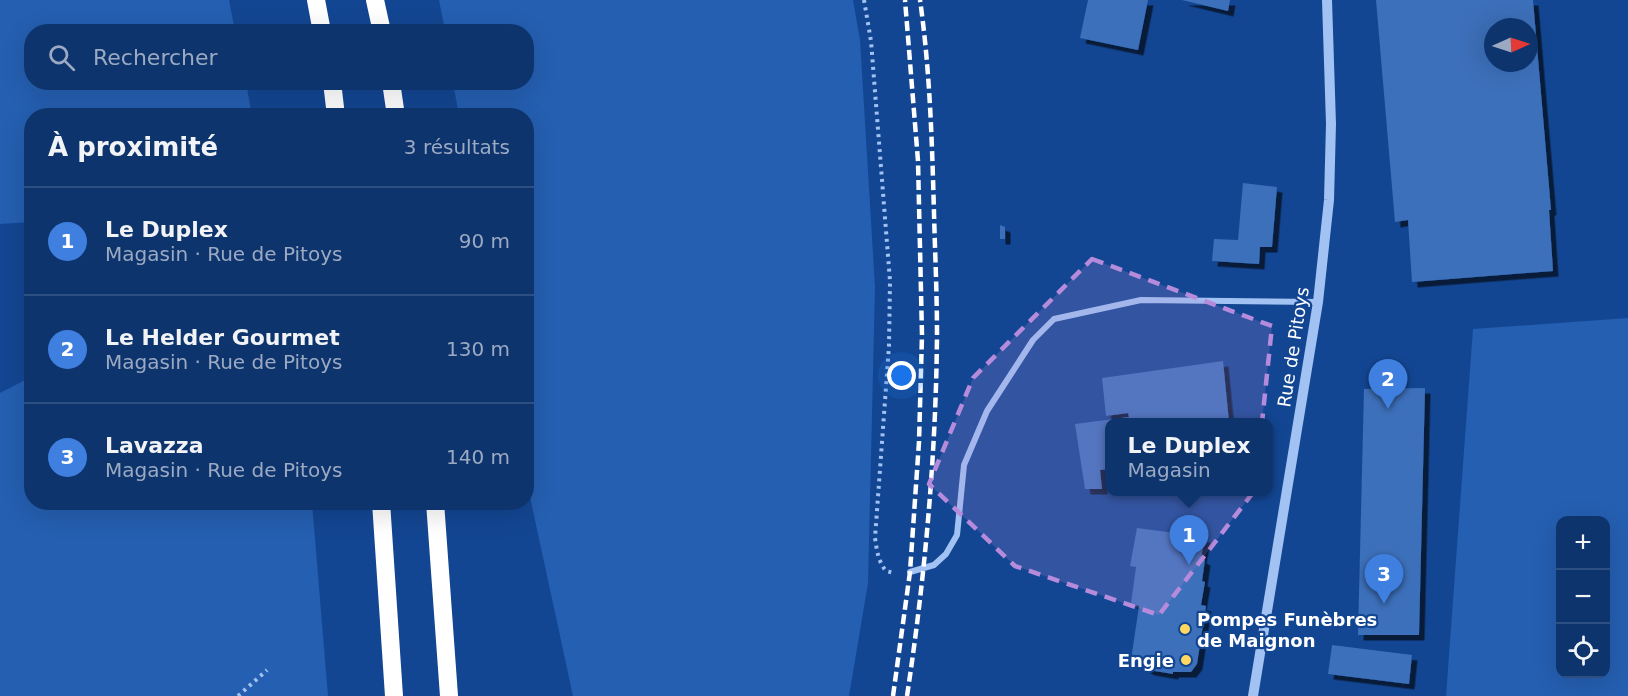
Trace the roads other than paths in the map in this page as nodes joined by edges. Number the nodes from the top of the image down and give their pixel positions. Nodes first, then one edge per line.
1 (316, 0) edge
2 (375, 0) edge
3 (1327, 0) edge
4 (320, 24) edge
5 (380, 24) edge
6 (333, 90) edge
7 (392, 90) edge
8 (335, 108) edge
9 (395, 108) edge
10 (1318, 302) junction
11 (382, 510) edge
12 (436, 510) edge
13 (909, 572) road end
14 (394, 696) edge
15 (449, 696) edge
16 (1253, 696) edge

1 - 4 highway
2 - 5 highway
3 - 10 street, Rue de Pitoys
6 - 8 highway
7 - 9 highway
10 - 13 street
10 - 16 street, Rue de Pitoys
11 - 14 highway
12 - 15 highway

